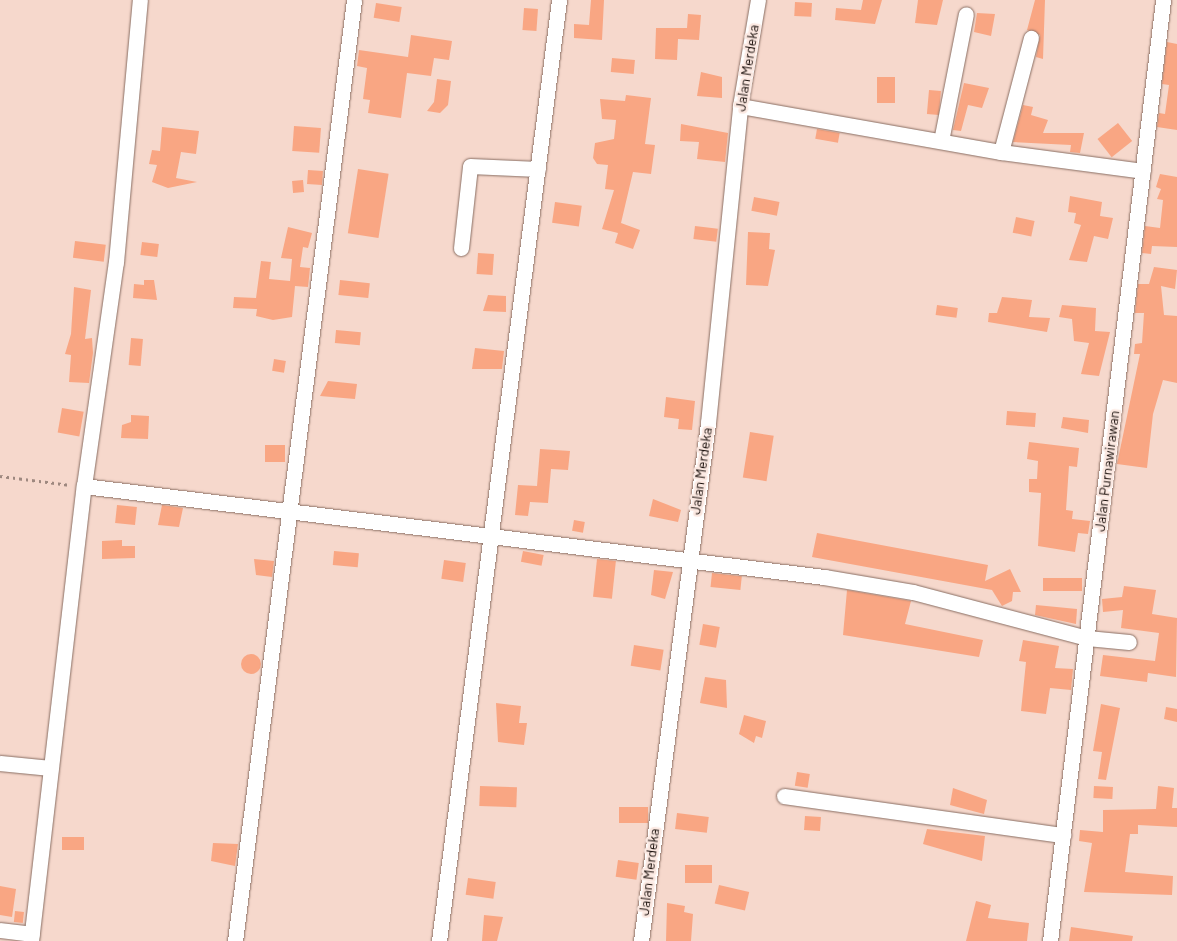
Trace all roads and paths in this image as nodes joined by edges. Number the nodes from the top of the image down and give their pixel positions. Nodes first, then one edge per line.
1 (140, 0) edge
2 (354, 0) edge
3 (559, 0) edge
4 (758, 0) edge
5 (1163, 0) edge
6 (966, 14) dead end
7 (1031, 38) dead end
8 (740, 106) junction
9 (941, 141) junction
10 (1001, 152) junction
11 (538, 169) junction
12 (1143, 171) junction
13 (461, 248) dead end
14 (0, 476) edge
15 (84, 486) junction
16 (290, 511) junction
17 (493, 533) junction
18 (689, 560) junction
19 (1087, 638) junction
20 (1129, 642) dead end
21 (0, 763) edge
22 (51, 768) junction
23 (784, 796) dead end
24 (1063, 835) junction
25 (0, 930) edge
26 (32, 938) edge
27 (235, 941) edge
28 (439, 941) edge
29 (641, 941) edge
30 (1050, 941) edge

1 - 15 street
2 - 16 street
3 - 11 street
4 - 8 street, Jalan Merdeka
5 - 12 street, Jalan Purnawirawan
6 - 9 street
7 - 10 street
8 - 9 street
8 - 18 street, Jalan Merdeka
9 - 10 street
10 - 12 street
11 - 13 street
11 - 17 street
12 - 19 street, Jalan Purnawirawan
14 - 15 path
15 - 16 street
15 - 22 street
16 - 17 street
16 - 27 street
17 - 18 street
17 - 28 street
18 - 19 street
18 - 29 street, Jalan Merdeka
19 - 20 street
19 - 24 street, Jalan Purnawirawan
21 - 22 street
22 - 26 street
23 - 24 street
24 - 30 street, Jalan Purnawirawan
25 - 26 street

